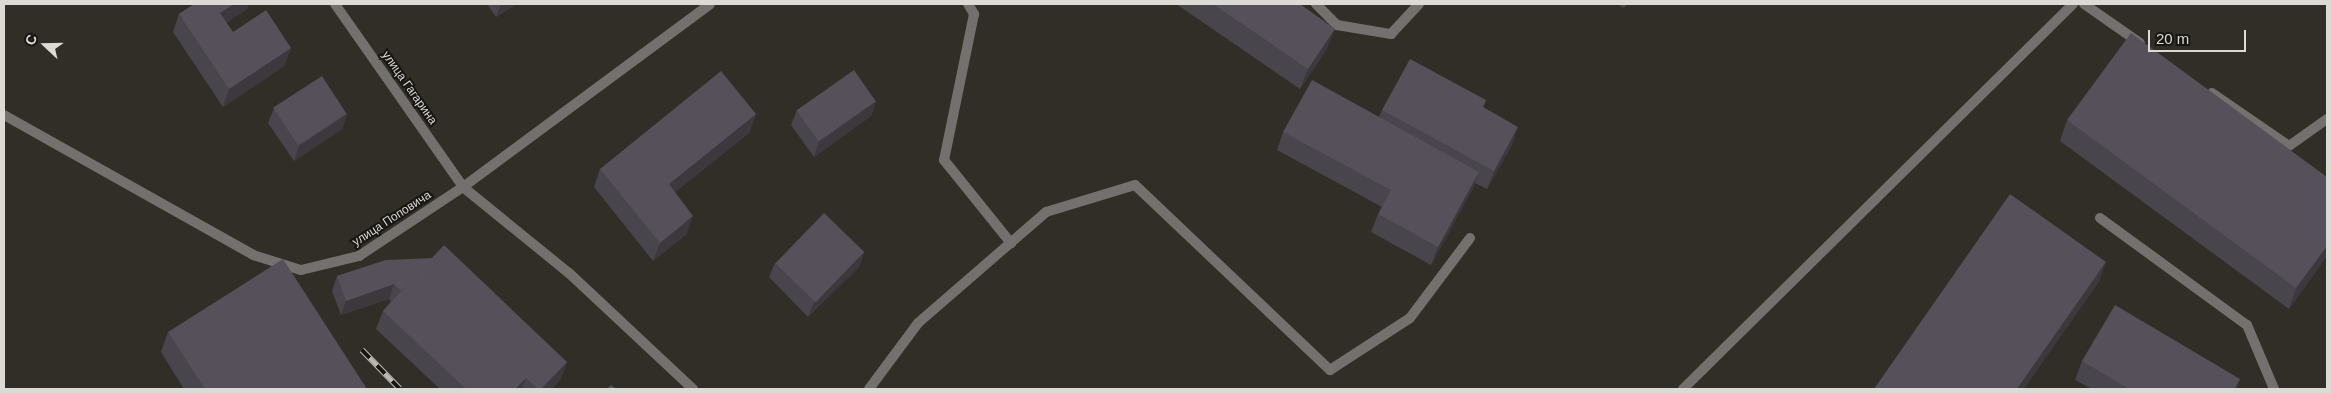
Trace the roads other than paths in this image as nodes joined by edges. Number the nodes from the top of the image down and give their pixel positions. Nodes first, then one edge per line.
1 (335, 4) edge
2 (710, 4) edge
3 (968, 4) edge
4 (1316, 4) edge
5 (1419, 4) edge
6 (2073, 4) edge
7 (2084, 4) edge
8 (2147, 48) edge
9 (2202, 86) edge
10 (4, 115) edge
11 (2327, 119) edge
12 (463, 187) junction
13 (2100, 218) dead end
14 (1470, 238) dead end
15 (1010, 243) junction
16 (693, 389) edge
17 (869, 389) edge
18 (1683, 389) edge
19 (2274, 389) edge

1 - 12 street, улица Гагарина
2 - 12 street, улица Поповича
3 - 15 street
4 - 5 street
6 - 18 street
7 - 8 street
9 - 11 street
10 - 12 street, улица Поповича
12 - 16 street, улица Гагарина
13 - 19 street
14 - 15 street
15 - 17 street

